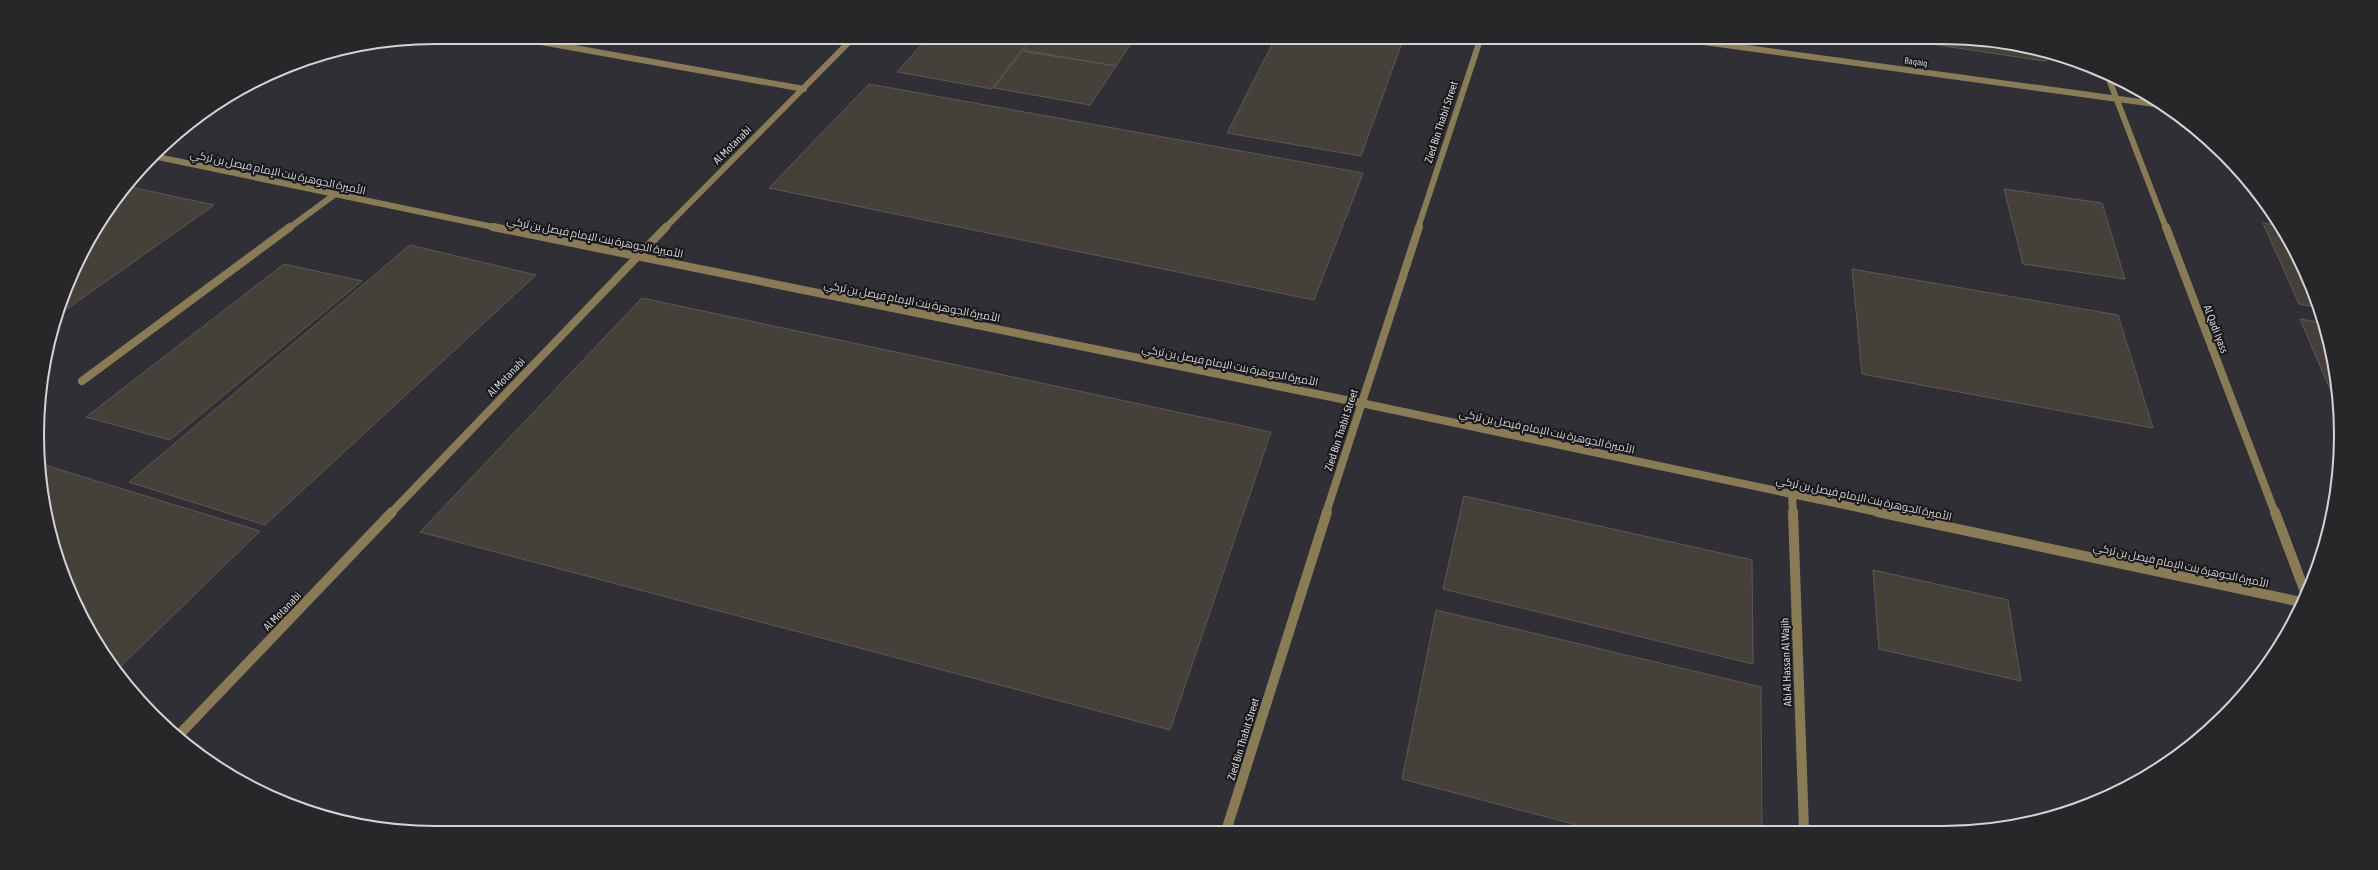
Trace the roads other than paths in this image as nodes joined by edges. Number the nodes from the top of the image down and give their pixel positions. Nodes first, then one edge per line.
1 (552, 44) edge
2 (847, 44) edge
3 (1479, 44) edge
4 (1719, 44) edge
5 (2110, 81) edge
6 (804, 89) junction
7 (2116, 98) junction
8 (2149, 103) edge
9 (160, 158) edge
10 (334, 195) junction
11 (636, 257) junction
12 (82, 381) dead end
13 (1361, 403) junction
14 (1792, 494) junction
15 (2303, 587) edge
16 (2297, 601) edge
17 (181, 732) edge
18 (1228, 826) edge
19 (1804, 826) edge

1 - 6 street
2 - 6 street, Al Motanabi
3 - 13 street, Zied Bin Thabit Street
4 - 7 street, Baqaiq
5 - 7 street, Al Qadi Iyass
6 - 11 street, Al Motanabi
7 - 8 street, Baqaiq
7 - 15 street, Al Qadi Iyass
9 - 10 street, الأميرة الجوهرة بنت الإمام فيصل بن تركي
10 - 11 street, الأميرة الجوهرة بنت الإمام فيصل بن تركي
10 - 12 street
11 - 13 street, الأميرة الجوهرة بنت الإمام فيصل بن تركي
11 - 17 street, Al Motanabi
13 - 14 street, الأميرة الجوهرة بنت الإمام فيصل بن تركي
13 - 18 street, Zied Bin Thabit Street
14 - 16 street, الأميرة الجوهرة بنت الإمام فيصل بن تركي
14 - 19 street, Abi Al Hassan Al Wajih

